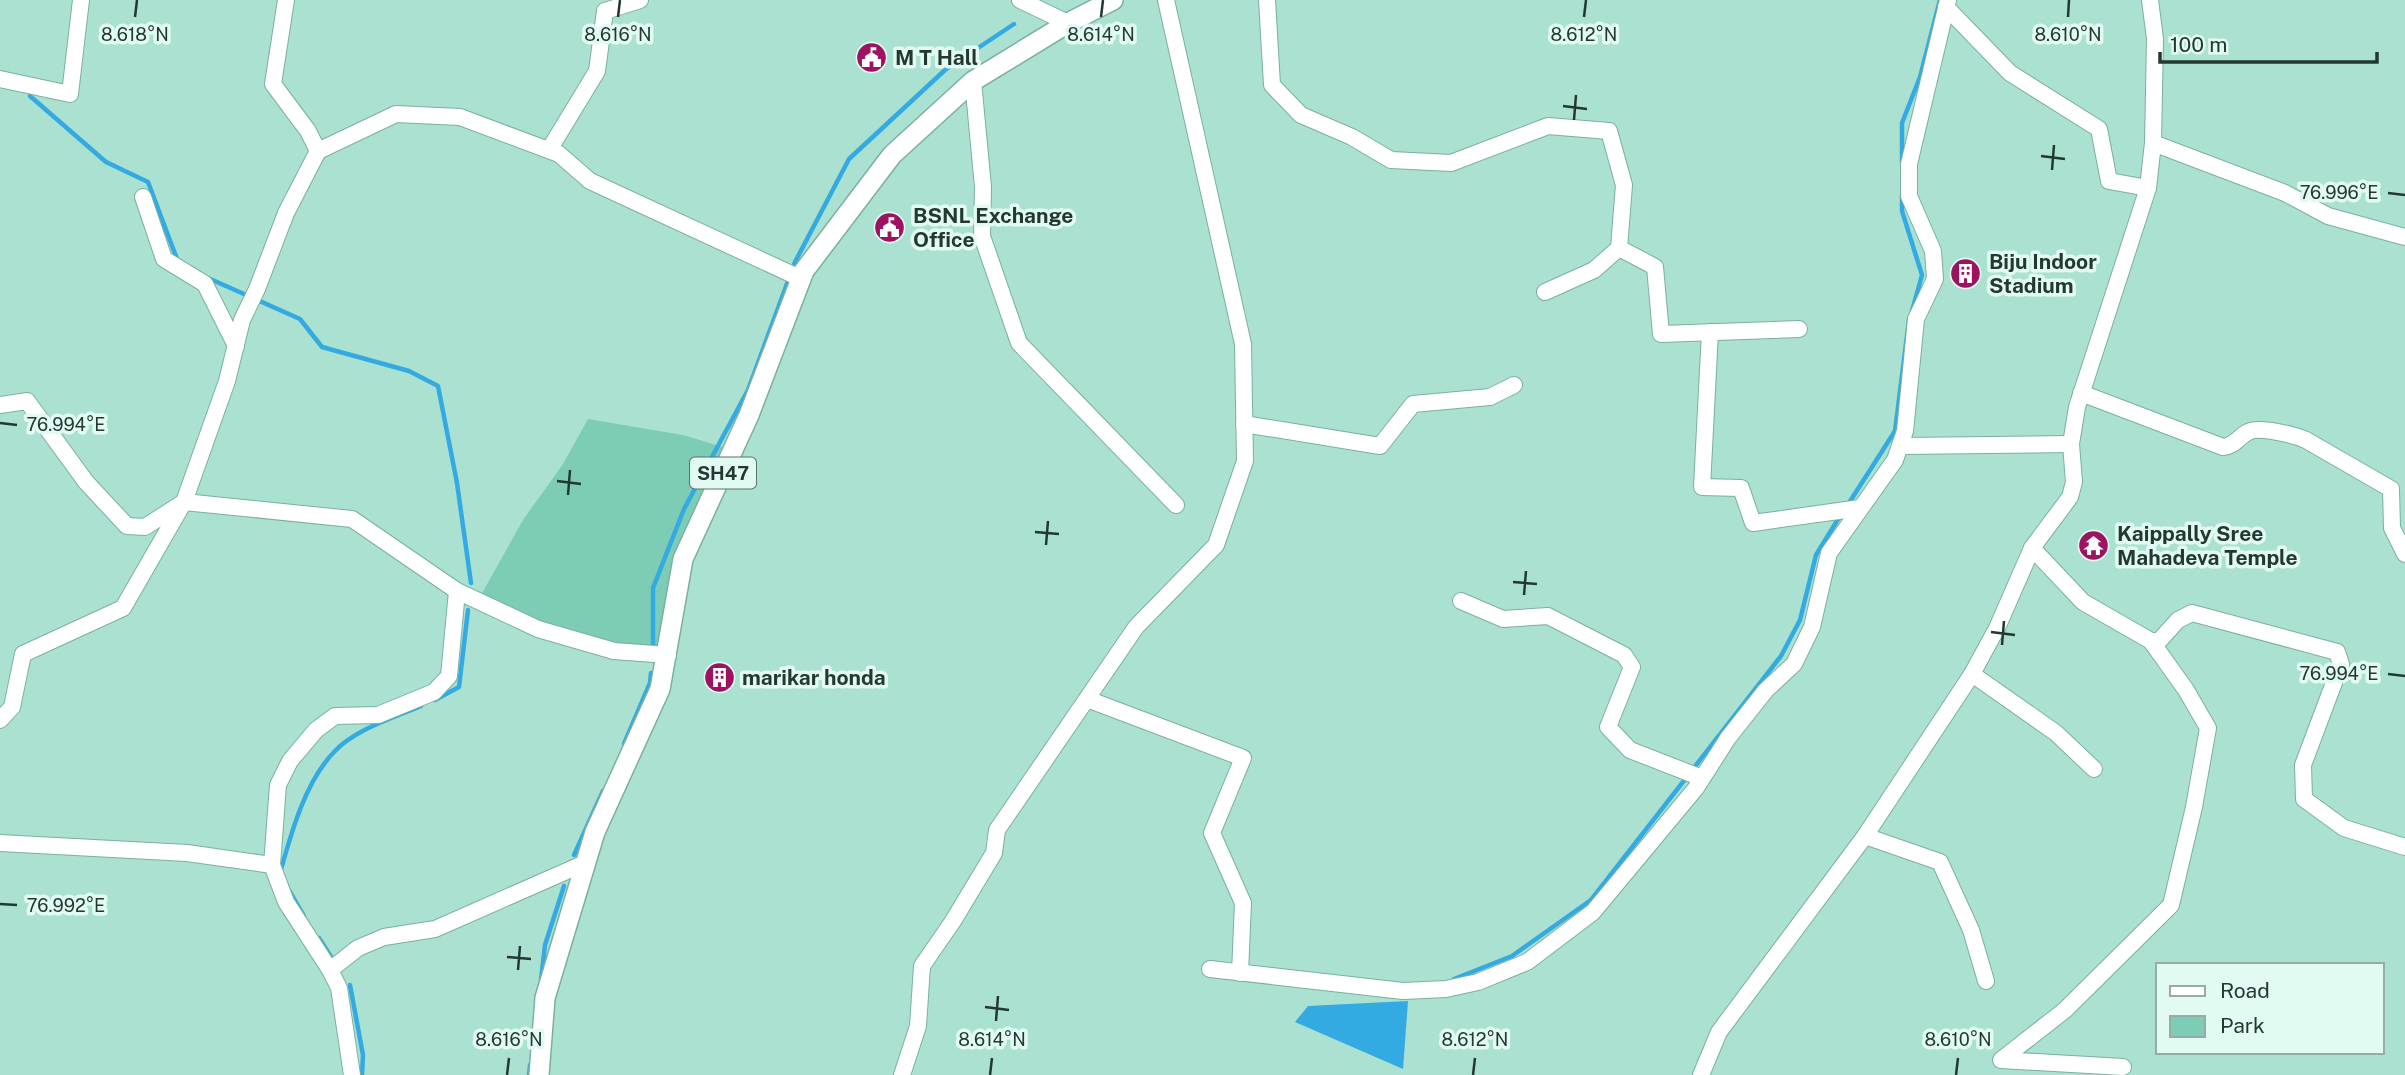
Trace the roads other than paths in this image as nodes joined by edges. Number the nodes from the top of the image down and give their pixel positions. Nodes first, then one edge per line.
1 (81, 0) edge
2 (286, 0) edge
3 (640, 0) edge
4 (1020, 0) edge
5 (1113, 0) edge
6 (1166, 0) edge
7 (1267, 0) edge
8 (2150, 0) edge
9 (1947, 3) edge
10 (1068, 23) junction
11 (0, 79) edge
12 (973, 81) junction
13 (2153, 144) junction
14 (549, 150) junction
15 (318, 151) junction
16 (2148, 188) junction
17 (143, 197) dead end
18 (2405, 237) edge
19 (1619, 248) junction
20 (802, 279) junction
21 (1545, 292) dead end
22 (1800, 329) dead end
23 (1710, 332) junction
24 (236, 346) junction
25 (1514, 385) dead end
26 (2081, 393) junction
27 (0, 405) edge
28 (1244, 424) junction
29 (2071, 444) junction
30 (1900, 446) junction
31 (184, 502) junction
32 (1176, 505) dead end
33 (1860, 508) junction
34 (2032, 548) junction
35 (2405, 554) edge
36 (457, 591) junction
37 (1461, 601) dead end
38 (2151, 641) junction
39 (668, 656) junction
40 (1972, 674) junction
41 (1087, 699) junction
42 (0, 720) edge
43 (2094, 769) dead end
44 (1702, 778) junction
45 (1865, 836) junction
46 (0, 843) edge
47 (2405, 847) edge
48 (585, 863) junction
49 (272, 865) junction
50 (330, 970) junction
51 (1210, 970) dead end
52 (1240, 973) junction
53 (1986, 981) dead end
54 (2123, 1067) dead end
55 (352, 1075) edge
56 (539, 1075) edge
57 (902, 1075) edge
58 (1701, 1075) edge

1 - 11 street
2 - 15 street
3 - 14 street
4 - 10 street
5 - 10 main road, SH47
6 - 28 street
7 - 19 street
8 - 13 street
9 - 16 street
9 - 30 street
10 - 12 main road, SH47
12 - 20 main road, SH47
12 - 32 street
13 - 16 street
13 - 18 street
14 - 15 street
14 - 20 street
15 - 24 street
16 - 26 street
17 - 24 street
19 - 21 street
19 - 23 street
20 - 39 main road, SH47
22 - 23 street
23 - 33 street
24 - 31 street
25 - 28 street
26 - 29 street
26 - 35 street
27 - 31 street
28 - 41 street
29 - 30 street
29 - 34 street
30 - 33 street
31 - 36 street
31 - 42 street
33 - 44 street
34 - 38 street
34 - 40 street
36 - 39 street
36 - 49 street
37 - 44 street
38 - 47 street
38 - 54 street
39 - 48 main road, SH47
40 - 43 street
40 - 45 street
41 - 52 street
41 - 57 street
44 - 52 street
45 - 53 street
45 - 58 street
46 - 49 street
48 - 50 street
48 - 56 main road, SH47
49 - 50 street
50 - 55 street
51 - 52 street

